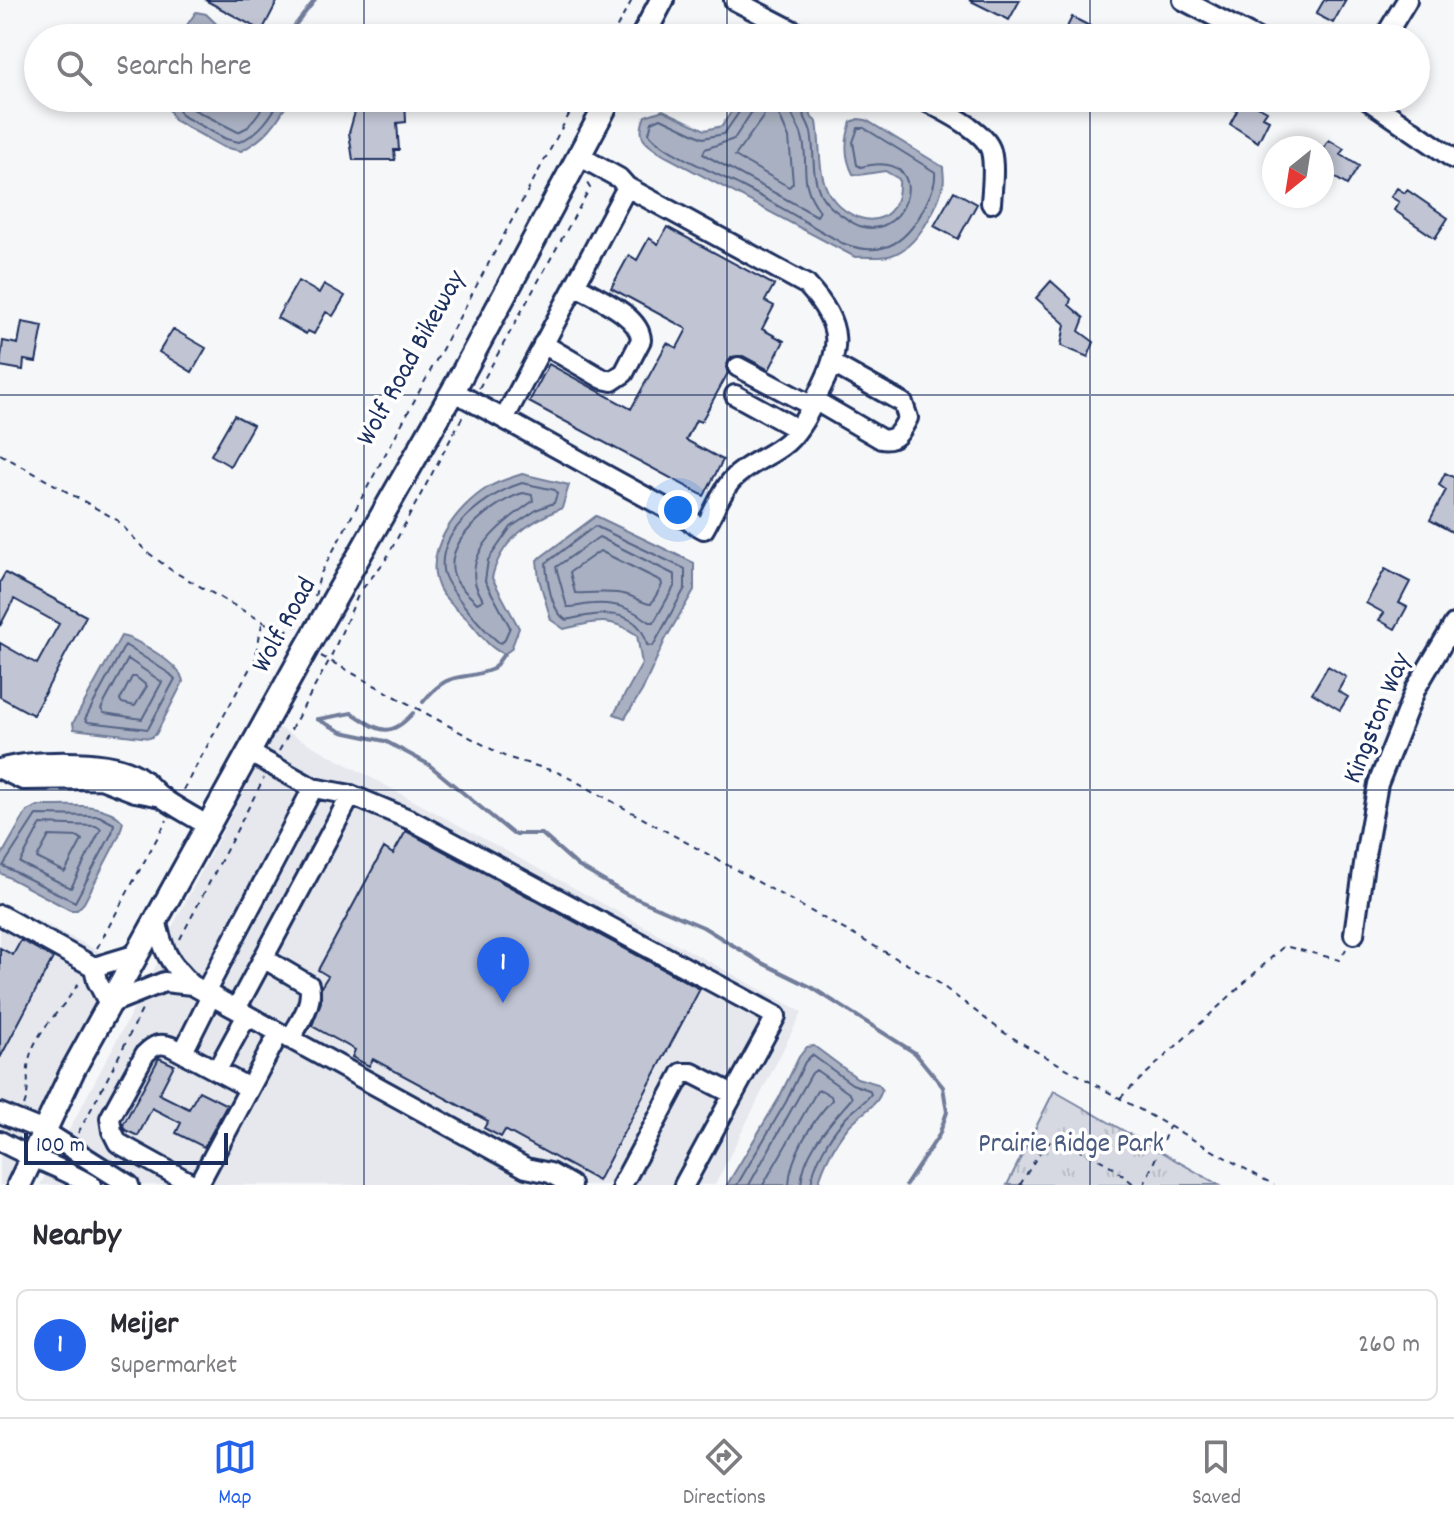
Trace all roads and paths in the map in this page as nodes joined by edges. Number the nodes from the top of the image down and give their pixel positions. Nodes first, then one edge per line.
1 (632, 0) edge
2 (662, 0) edge
3 (734, 0) edge
4 (1183, 0) edge
5 (1407, 0) edge
6 (619, 24) edge
7 (649, 24) edge
8 (780, 24) edge
9 (1229, 24) edge
10 (1392, 24) edge
11 (570, 112) edge
12 (605, 112) edge
13 (944, 112) edge
14 (1385, 112) edge
15 (1454, 159) edge
16 (586, 160) junction
17 (627, 187) junction
18 (991, 203) dead end
19 (575, 285) junction
20 (543, 344) junction
21 (833, 364) junction
22 (738, 367) dead end
23 (735, 395) dead end
24 (462, 396) junction
25 (813, 403) junction
26 (504, 419) junction
27 (797, 429) junction
28 (0, 454) edge
29 (315, 599) dead end
30 (303, 622) dead end
31 (263, 623) junction
32 (1453, 626) edge
33 (282, 633) junction
34 (295, 639) dead end
35 (319, 655) dead end
36 (329, 661) junction
37 (250, 753) junction
38 (271, 765) junction
39 (0, 769) edge
40 (313, 788) junction
41 (351, 795) junction
42 (168, 801) junction
43 (208, 826) junction
44 (0, 915) edge
45 (156, 919) junction
46 (1354, 934) joint
47 (137, 954) junction
48 (263, 958) junction
49 (168, 960) junction
50 (91, 966) junction
51 (155, 984) junction
52 (203, 991) junction
53 (109, 1004) junction
54 (242, 1012) junction
55 (284, 1036) junction
56 (183, 1052) junction
57 (217, 1070) junction
58 (249, 1088) junction
59 (733, 1094) junction
60 (1119, 1099) junction
61 (22, 1111) dead end
62 (0, 1113) edge
63 (82, 1126) dead end
64 (1169, 1127) junction
65 (44, 1131) junction
66 (0, 1141) edge
67 (32, 1158) junction
68 (19, 1185) edge
69 (91, 1185) edge
70 (129, 1185) edge
71 (196, 1185) edge
72 (571, 1185) edge
73 (622, 1185) edge
74 (684, 1185) edge
75 (1020, 1185) edge
76 (1135, 1185) edge
77 (1144, 1185) edge
78 (1274, 1185) edge

1 - 6 path
2 - 7 main road
3 - 8 street
4 - 9 street
5 - 10 street
11 - 29 path, Wolf Road Bikeway
12 - 16 main road, Wolf Road
13 - 18 street
14 - 15 street
16 - 17 street
16 - 24 main road, Wolf Road
16 - 24 path
17 - 19 street
17 - 21 street
19 - 20 street
19 - 20 street
20 - 26 street
21 - 25 street
21 - 25 street
22 - 25 street
23 - 27 street
24 - 26 street
24 - 36 path
24 - 37 main road, Wolf Road
25 - 27 street
26 - 27 street
28 - 31 path
30 - 33 path
31 - 33 path
31 - 42 path
32 - 46 street, Kingston Way
33 - 34 path
35 - 36 path
36 - 38 path
36 - 60 path
37 - 38 street
37 - 43 main road, Wolf Road
38 - 40 street
38 - 49 path
39 - 42 street
40 - 41 street
40 - 52 street
41 - 48 street
41 - 59 street
42 - 43 street
42 - 50 path
43 - 45 main road, Wolf Road
44 - 50 street
45 - 47 main road, Wolf Road
45 - 49 street
46 - 60 path
47 - 50 street
47 - 53 main road, Wolf Road
48 - 54 street
48 - 55 street
49 - 52 street
50 - 53 street
50 - 61 path
51 - 52 street
51 - 53 street
51 - 63 path
52 - 54 street
52 - 56 street
53 - 65 main road, Wolf Road
54 - 55 street
54 - 57 street
55 - 58 street
55 - 72 street
56 - 57 street
56 - 71 street
57 - 58 street
58 - 71 street
59 - 73 street
59 - 74 street
60 - 64 path
62 - 65 street
64 - 77 path
64 - 78 path
65 - 67 main road, Wolf Road
65 - 70 street
66 - 67 street
67 - 68 main road, Wolf Road
67 - 69 street
75 - 76 path

